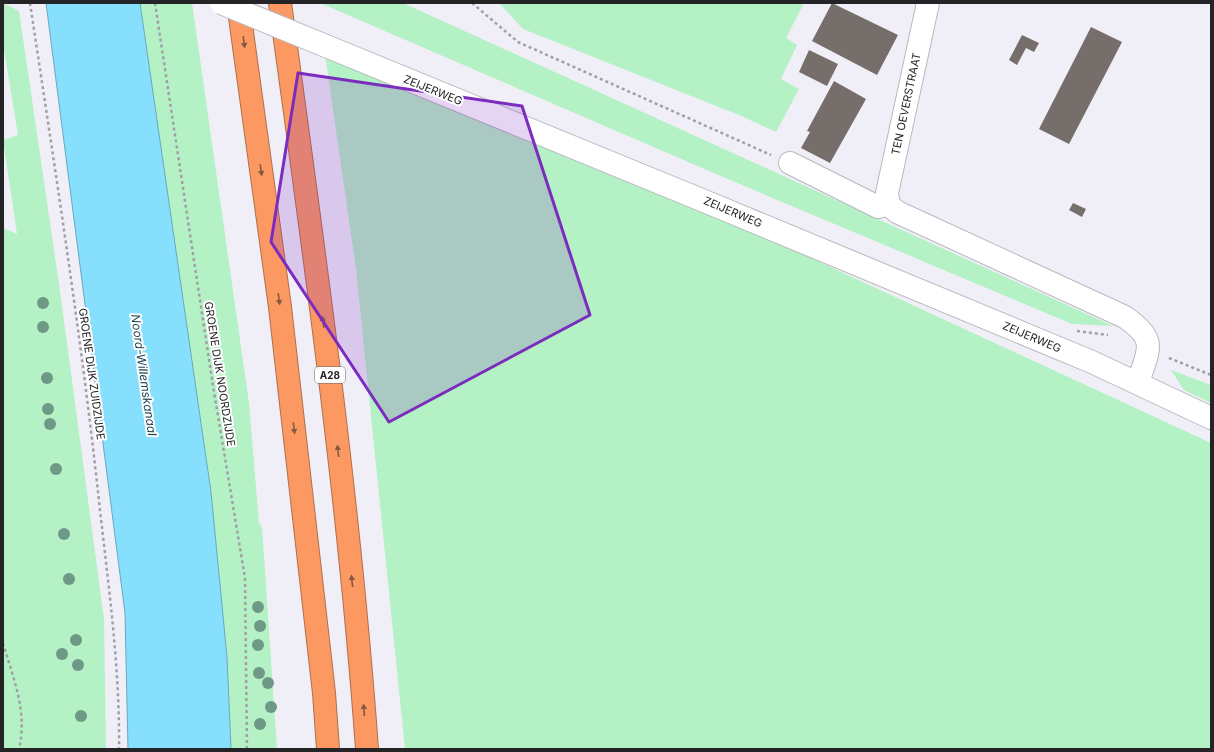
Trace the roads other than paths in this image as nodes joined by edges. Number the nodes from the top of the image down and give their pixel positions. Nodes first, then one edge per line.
1 (221, 3) edge
2 (238, 3) edge
3 (280, 3) edge
4 (928, 3) edge
5 (790, 163) road end
6 (889, 206) junction
7 (1138, 383) junction
8 (1211, 418) edge
9 (324, 693) junction
10 (316, 749) edge
11 (328, 749) edge
12 (367, 749) edge

1 - 7 street, ZEIJERWEG, bridge
2 -> 9 highway
12 -> 3 highway, A28
4 - 6 street, TEN OEVERSTRAAT
5 - 6 street
6 - 7 street
7 - 8 street, ZEIJERWEG
9 - 10 highway
9 - 11 highway

